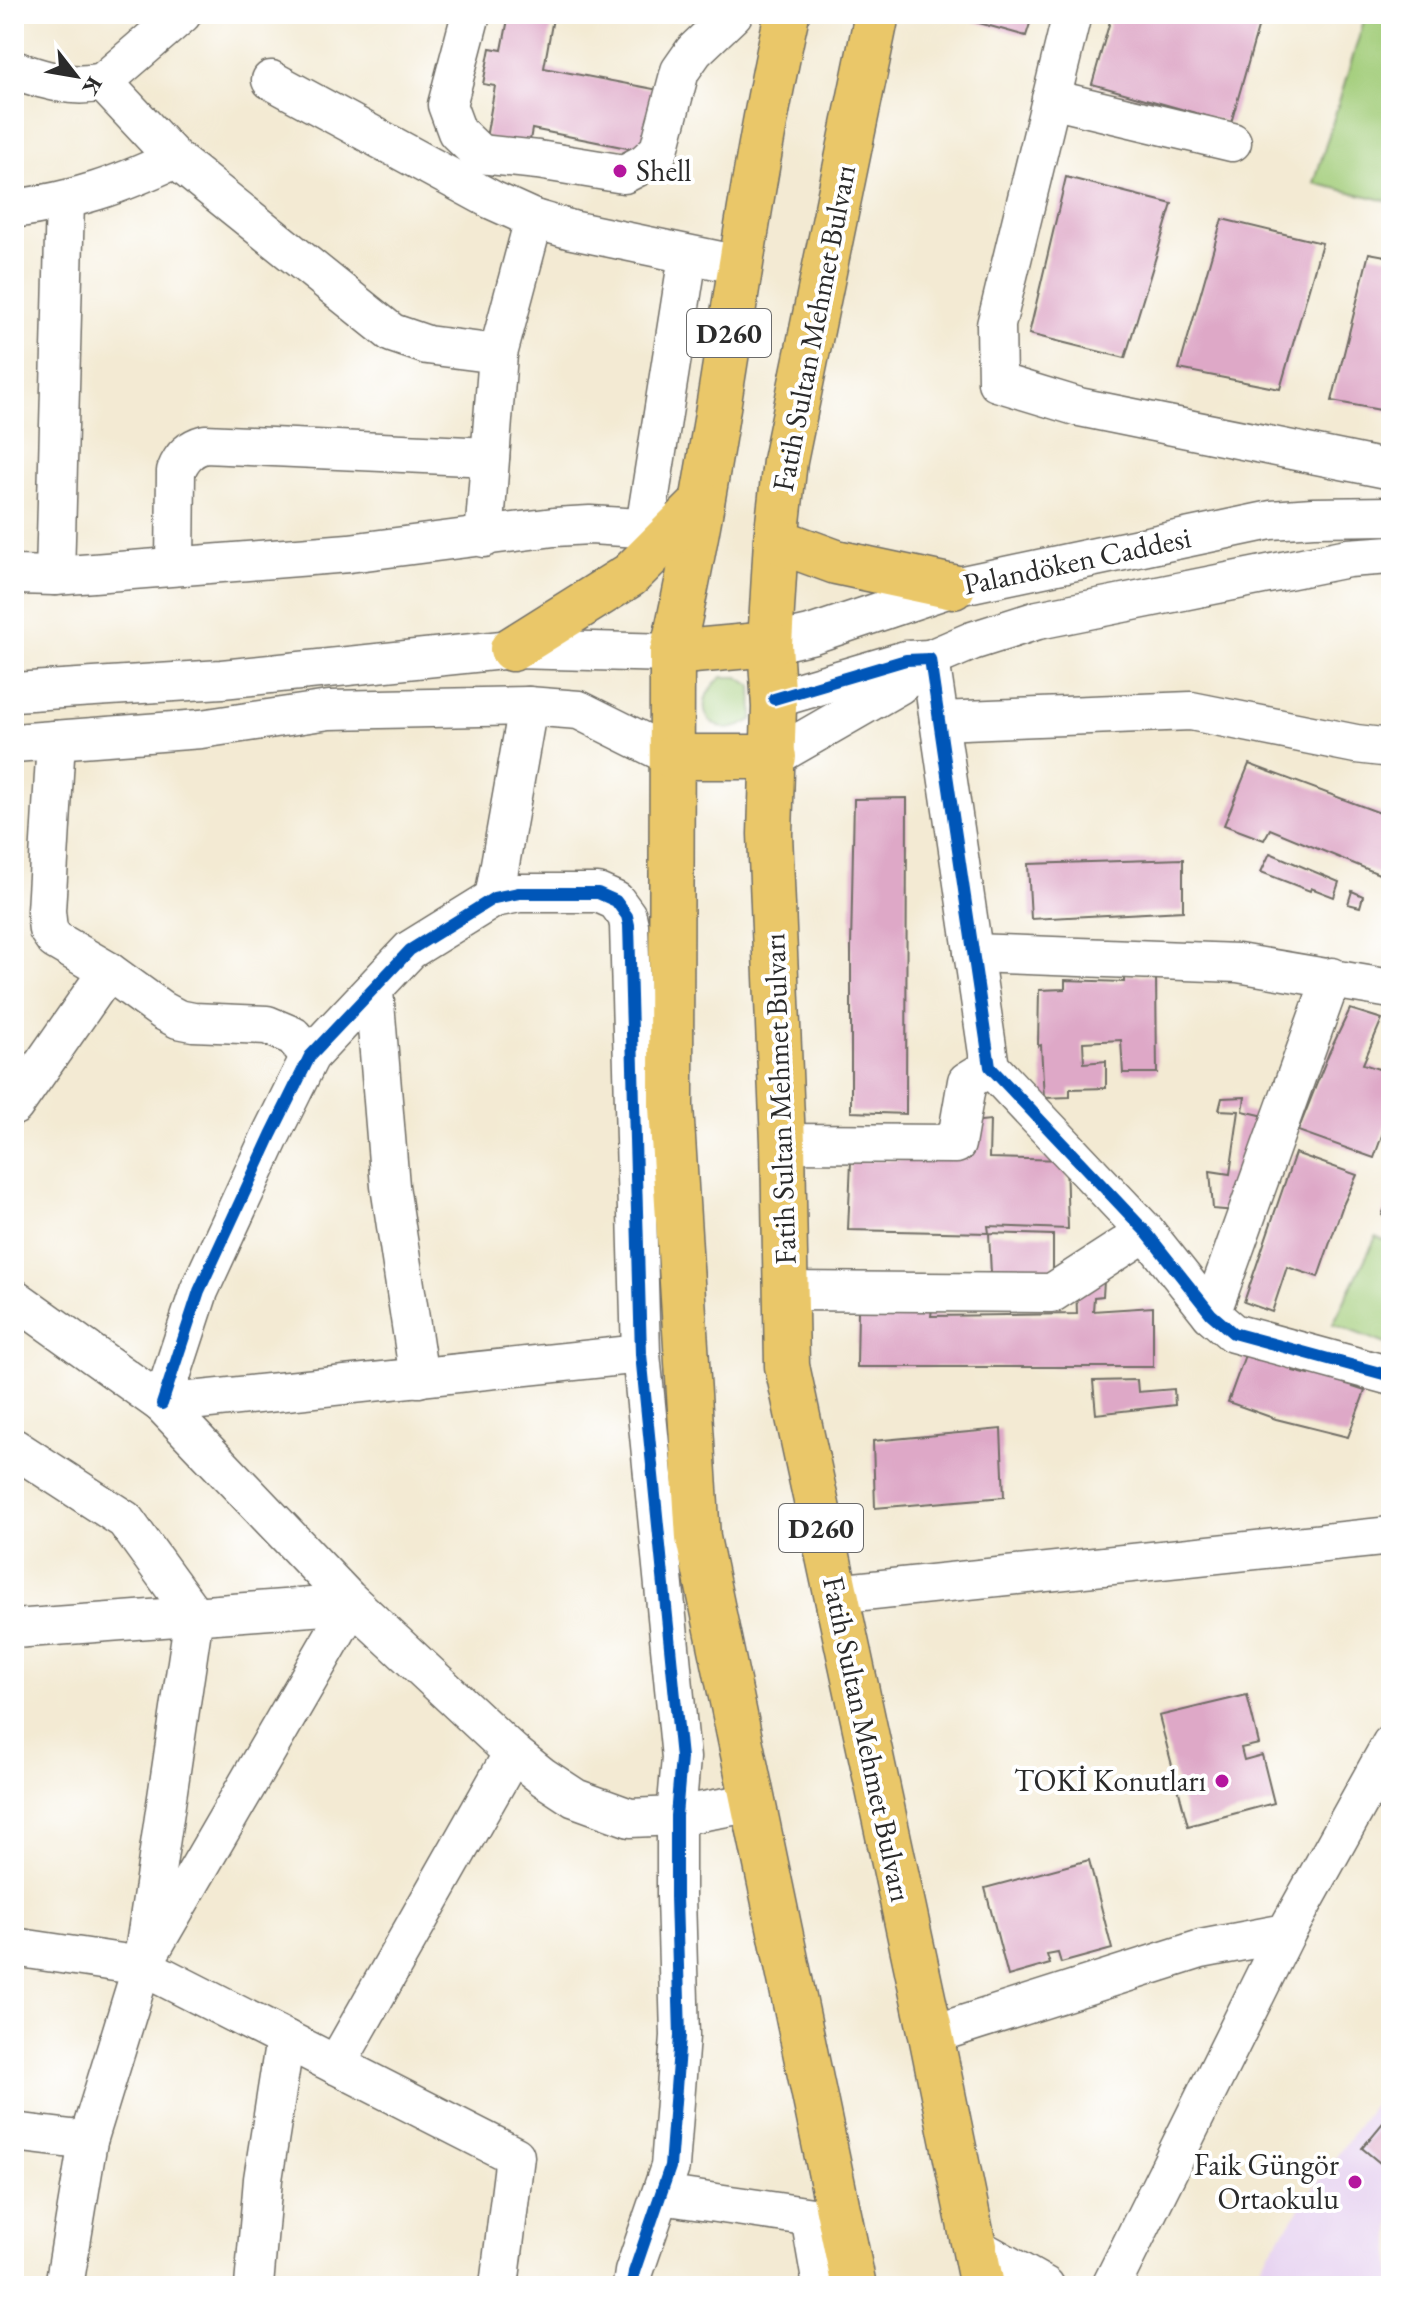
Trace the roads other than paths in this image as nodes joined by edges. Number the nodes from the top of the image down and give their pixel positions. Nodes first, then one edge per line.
1 (182, 14) edge
2 (471, 14) edge
3 (735, 14) edge
4 (877, 14) edge
5 (1072, 14) edge
6 (785, 21) edge
7 (14, 70) edge
8 (271, 80) dead end
9 (103, 82) junction
10 (1051, 99) junction
11 (1232, 142) dead end
12 (175, 159) junction
13 (65, 201) junction
14 (14, 209) edge
15 (534, 219) junction
16 (688, 256) junction
17 (740, 265) junction
18 (498, 354) junction
19 (490, 457) junction
20 (1391, 470) edge
21 (1391, 516) edge
22 (674, 520) junction
23 (484, 538) junction
24 (776, 540) junction
25 (1391, 555) edge
26 (175, 566) junction
27 (14, 575) edge
28 (55, 576) junction
29 (953, 587) junction
30 (972, 641) junction
31 (770, 644) junction
32 (512, 649) junction
33 (672, 653) junction
34 (930, 659) junction
35 (14, 692) edge
36 (774, 699) junction
37 (528, 706) junction
38 (939, 721) junction
39 (56, 740) junction
40 (14, 743) edge
41 (1391, 748) edge
42 (673, 757) junction
43 (774, 757) junction
44 (494, 898) junction
45 (30, 911) edge
46 (973, 953) junction
47 (108, 971) junction
48 (1332, 977) junction
49 (1391, 989) edge
50 (374, 991) junction
51 (310, 1056) junction
52 (990, 1067) junction
53 (14, 1106) edge
54 (783, 1143) junction
55 (1146, 1232) junction
56 (787, 1291) junction
57 (14, 1298) edge
58 (1211, 1314) junction
59 (641, 1354) junction
60 (1391, 1376) edge
61 (419, 1378) junction
62 (162, 1404) junction
63 (14, 1448) edge
64 (1391, 1536) edge
65 (835, 1594) junction
66 (352, 1604) junction
67 (194, 1615) junction
68 (14, 1629) edge
69 (1391, 1744) edge
70 (513, 1753) junction
71 (755, 1802) junction
72 (676, 1816) junction
73 (1286, 1933) junction
74 (14, 1947) edge
75 (142, 1966) junction
76 (931, 2035) junction
77 (285, 2039) junction
78 (336, 2065) junction
79 (14, 2132) edge
80 (88, 2141) junction
81 (661, 2195) junction
82 (825, 2219) junction
83 (978, 2266) edge
84 (64, 2286) edge
85 (254, 2286) edge
86 (499, 2286) edge
87 (632, 2286) edge
88 (822, 2286) edge
89 (854, 2286) edge
90 (1045, 2286) edge
91 (1111, 2286) edge

1 - 9 street
2 - 3 street
3 - 6 street
4 - 24 highway, Fatih Sultan Mehmet Bulvarı / D260
5 - 10 street
6 - 17 highway, D260
7 - 9 street
8 - 15 street
9 - 12 street
10 - 11 street
10 - 20 street
12 - 13 street
12 - 18 street
13 - 14 street
13 - 28 street
15 - 16 street
15 - 18 street
16 - 17 street
16 - 22 street
17 - 22 highway, D260
18 - 19 street
19 - 23 street
19 - 26 street
21 - 29 street, Palandöken Caddesi
22 - 23 street
22 - 32 highway
22 - 33 highway, D260
23 - 26 street
24 - 29 highway
24 - 31 highway, Fatih Sultan Mehmet Bulvarı / D260
25 - 30 street, Palandöken Caddesi
26 - 28 street
27 - 28 street
29 - 30 street
29 - 31 street, Palandöken Caddesi
30 - 34 street, Palandöken Caddesi
31 - 33 highway
31 - 36 highway, D260
32 - 33 street
32 - 35 street
33 - 42 highway, D260
34 - 36 street, Palandöken Caddesi
34 - 38 street
34 - 43 street, Palandöken Caddesi
36 - 43 highway, D260
37 - 39 street
37 - 42 street
37 - 44 street
38 - 41 street
38 - 46 street
39 - 40 street
39 - 45 street
42 - 43 highway
42 - 71 highway, D260
43 - 54 highway, Fatih Sultan Mehmet Bulvarı / D260
44 - 50 street
44 - 59 street
45 - 47 street
46 - 48 street
46 - 52 street
47 - 51 street
47 - 53 street
48 - 49 street
48 - 58 street
50 - 51 street
50 - 61 street
51 - 62 street
52 - 54 street
52 - 55 street
54 - 56 highway, Fatih Sultan Mehmet Bulvarı / D260
55 - 56 street
55 - 58 street
56 - 65 highway, Fatih Sultan Mehmet Bulvarı / D260
57 - 62 street
58 - 60 street
59 - 61 street
59 - 72 street
61 - 62 street
62 - 66 street
63 - 67 street
64 - 65 street
65 - 76 highway, Fatih Sultan Mehmet Bulvarı / D260
66 - 67 street
66 - 70 street
66 - 75 street
67 - 68 street
67 - 75 street
69 - 73 street
70 - 72 street
70 - 78 street
71 - 72 street
71 - 82 highway, D260
72 - 81 street
73 - 76 street
73 - 91 street
74 - 75 street
75 - 77 street
75 - 80 street
76 - 83 highway, Fatih Sultan Mehmet Bulvarı / D260
77 - 78 street
77 - 85 street
78 - 86 street
79 - 80 street
80 - 84 street
81 - 82 street
81 - 87 street
82 - 88 street
82 - 89 highway, D260
83 - 90 street

